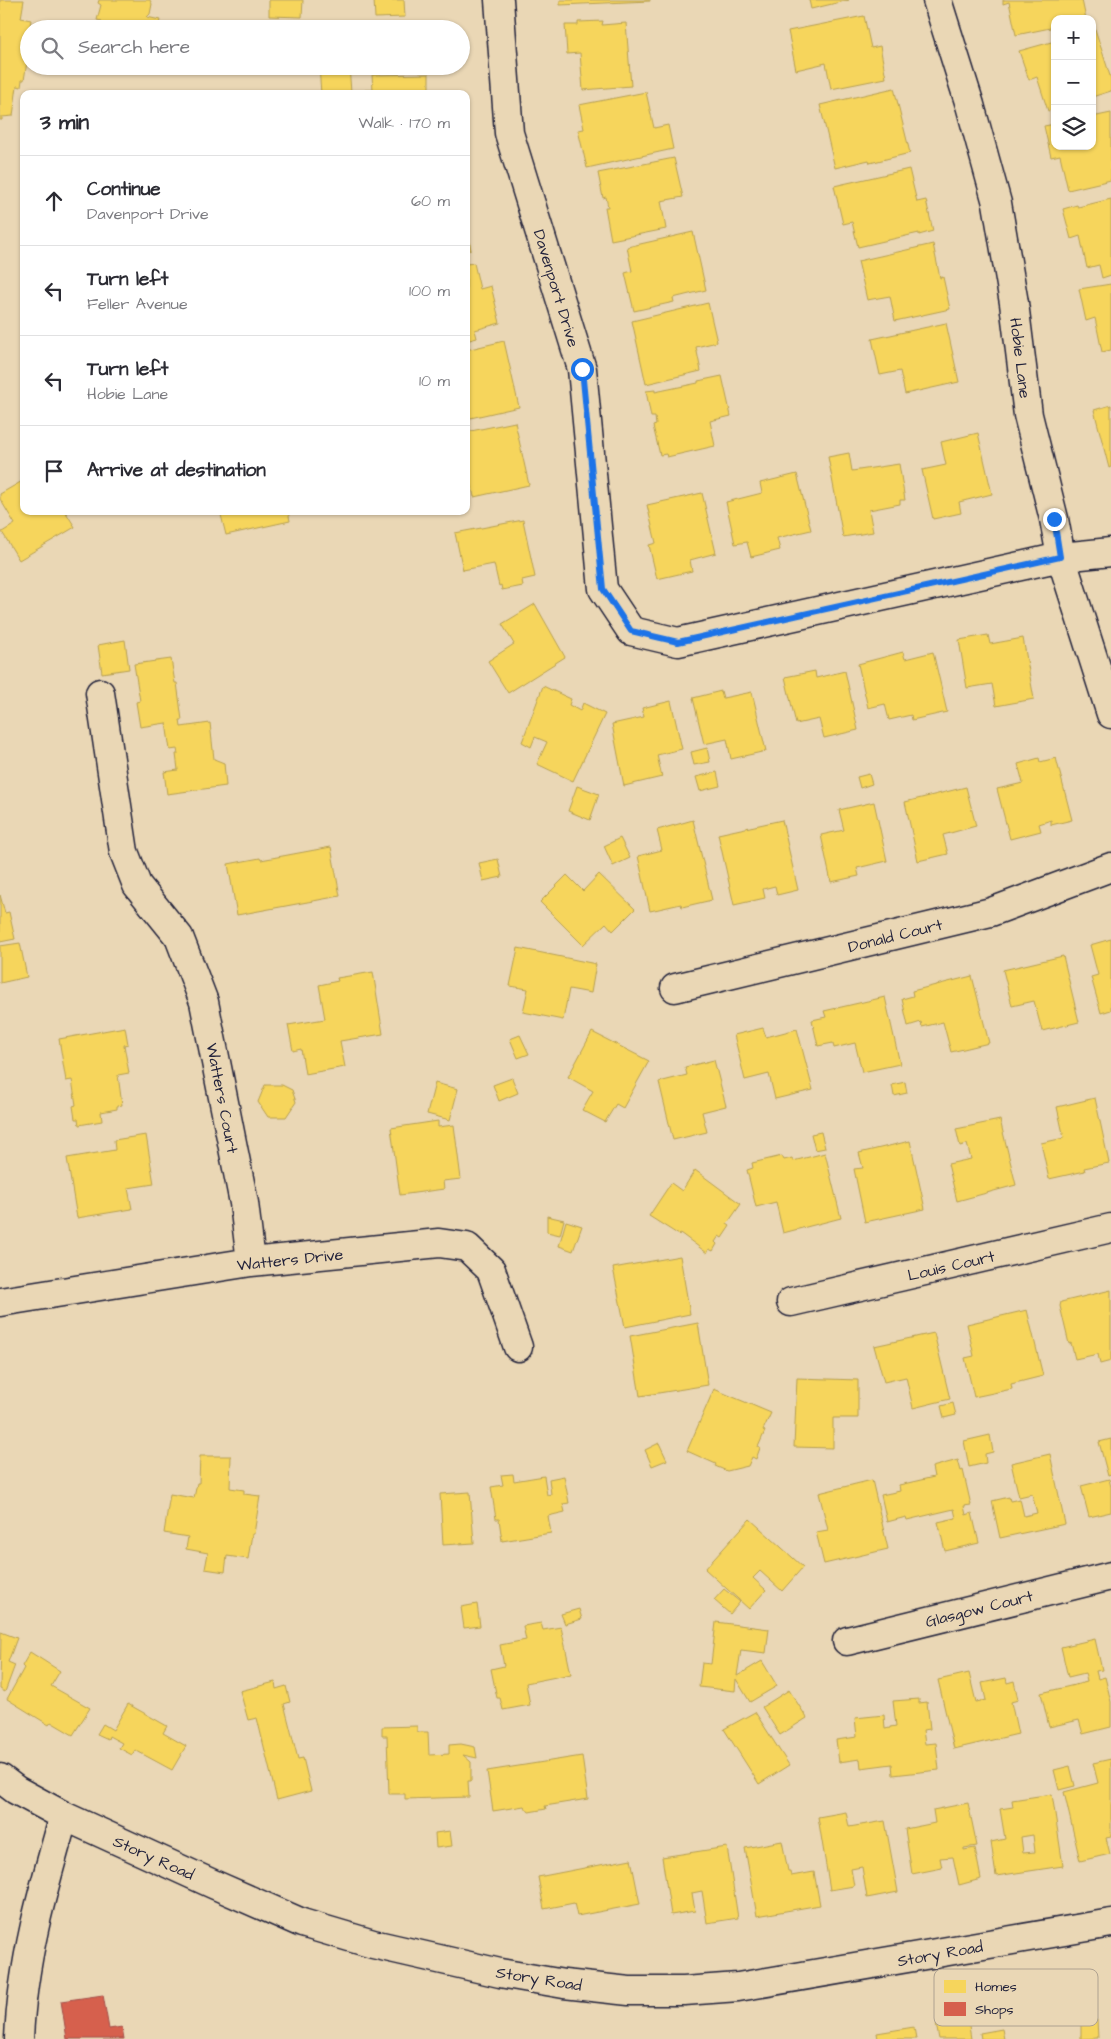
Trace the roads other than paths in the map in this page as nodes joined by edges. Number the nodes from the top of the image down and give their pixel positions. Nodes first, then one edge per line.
1 (499, 0) edge
2 (937, 0) edge
3 (1111, 552) edge
4 (1060, 557) junction
5 (100, 693) dead end
6 (1111, 714) edge
7 (1111, 867) edge
8 (675, 988) dead end
9 (1111, 1228) edge
10 (251, 1262) junction
11 (0, 1302) edge
12 (791, 1302) dead end
13 (518, 1347) dead end
14 (1111, 1576) edge
15 (848, 1641) dead end
16 (0, 1778) edge
17 (64, 1816) junction
18 (1111, 1923) edge
19 (19, 2039) edge

1 - 4 street, Davenport Drive
2 - 4 street, Hobie Lane
3 - 4 street
4 - 6 street, Hobie Lane
5 - 10 street, Watters Court
7 - 8 street, Donald Court
9 - 12 street, Louis Court
10 - 11 street, Watters Drive
10 - 13 street, Watters Drive
14 - 15 street, Glasgow Court
16 - 17 street, Story Road
17 - 18 street, Story Road
17 - 19 street

